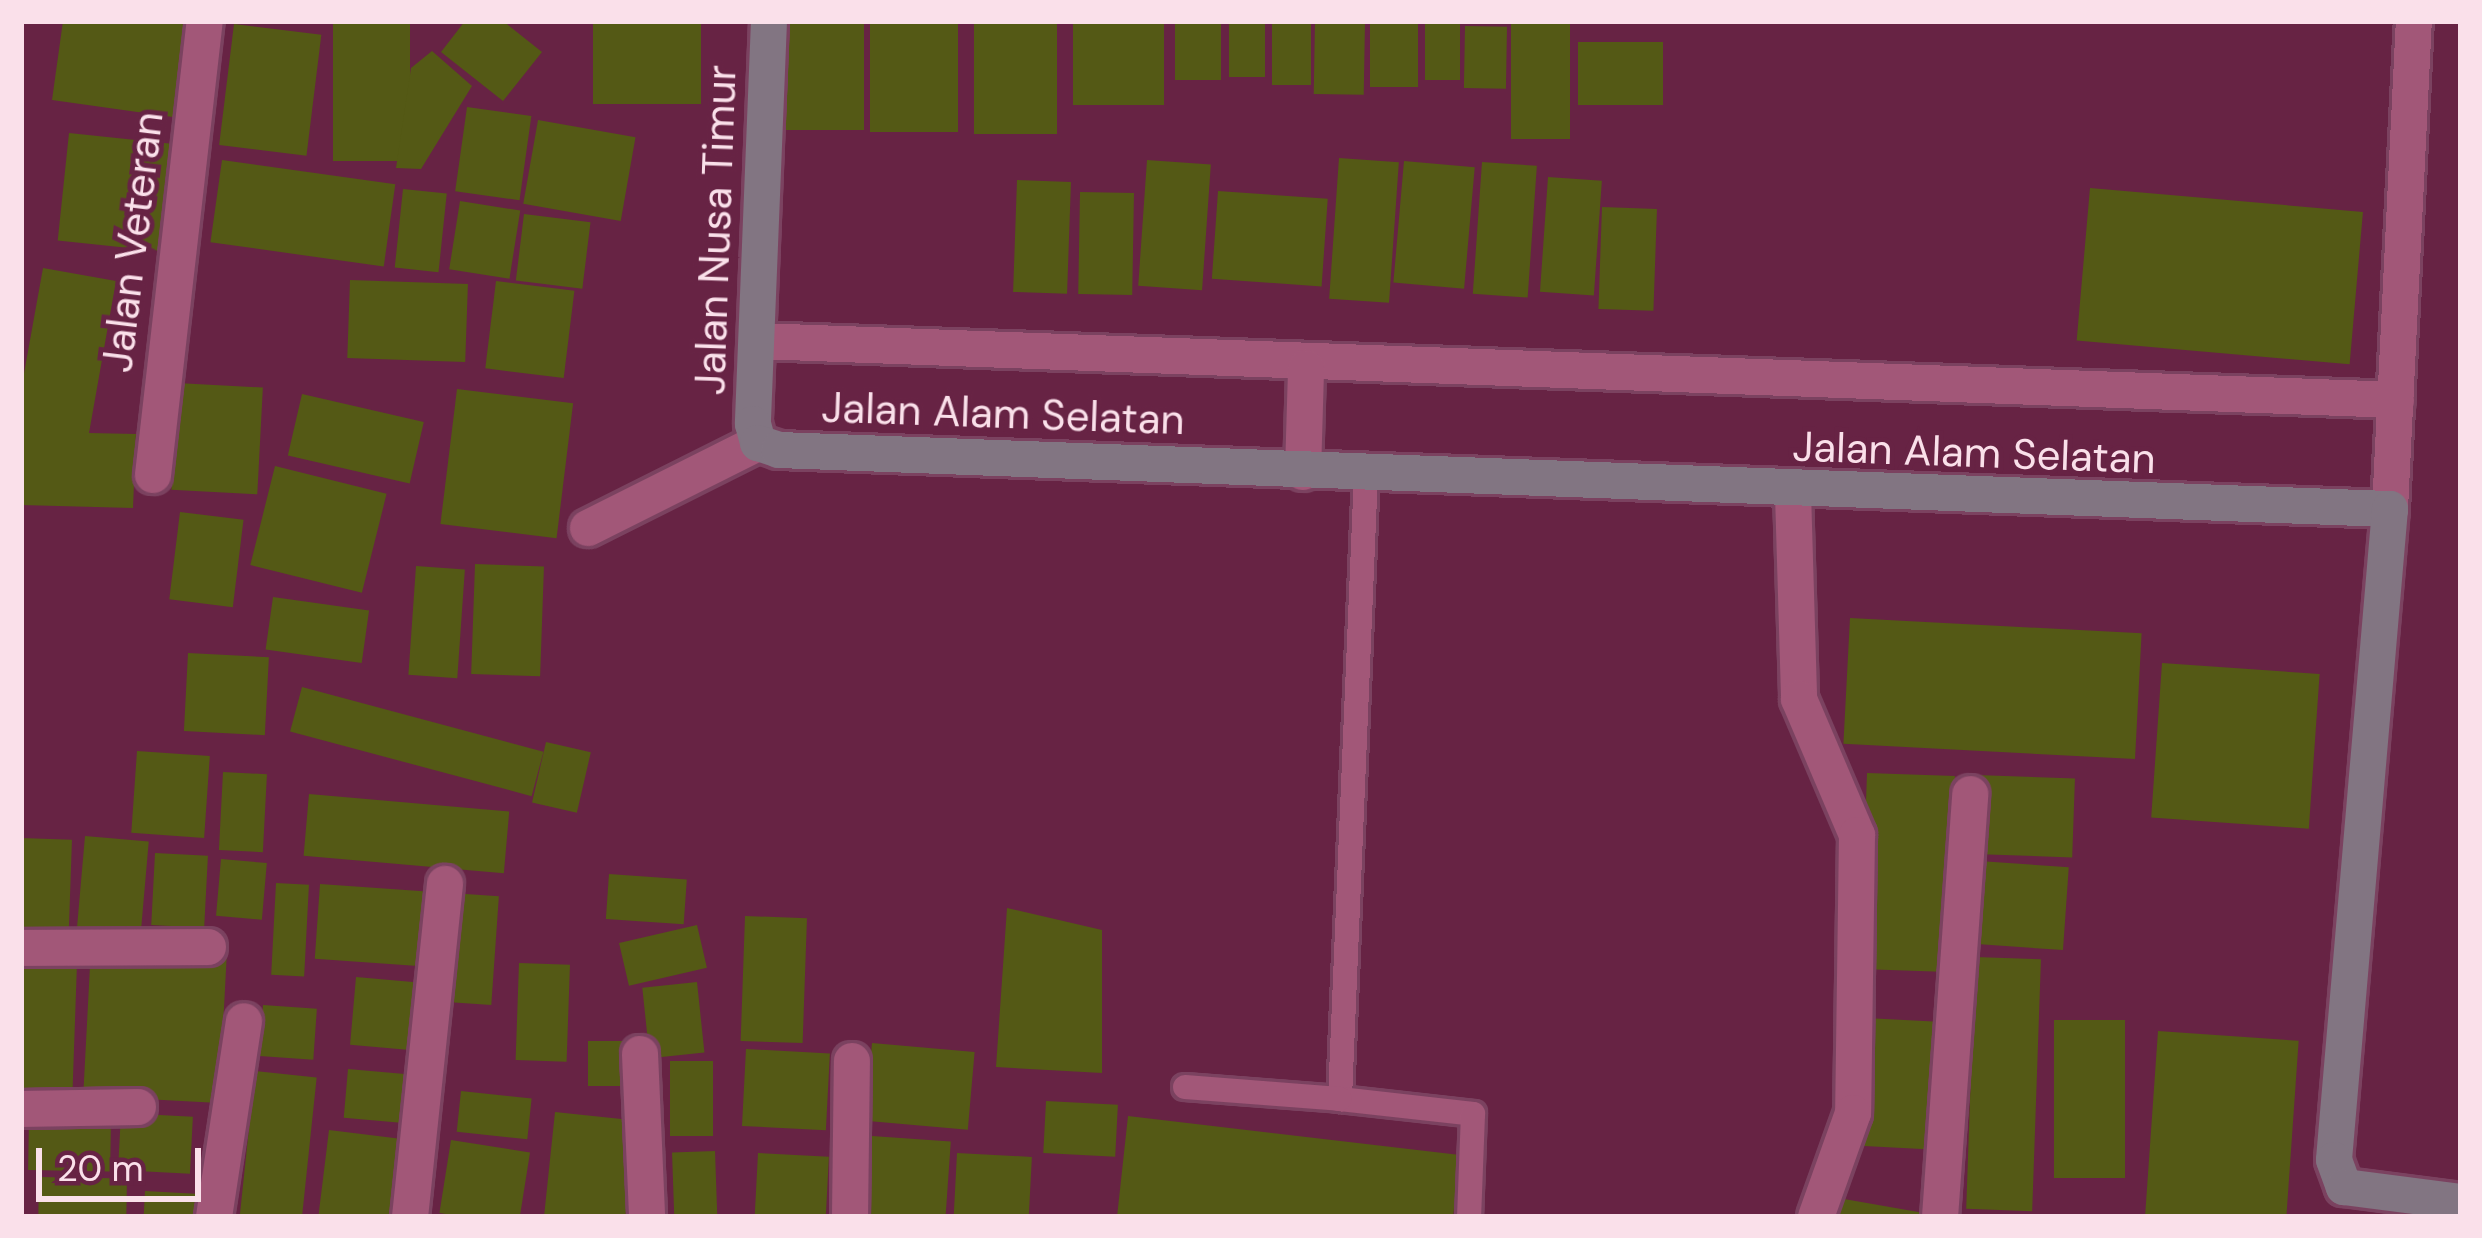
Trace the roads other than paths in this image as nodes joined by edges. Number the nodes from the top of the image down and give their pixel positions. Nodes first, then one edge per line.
1 (205, 21) edge
2 (769, 21) edge
3 (2414, 21) edge
4 (758, 341) junction
5 (1306, 368) junction
6 (2396, 400) junction
7 (758, 443) junction
8 (1303, 472) junction
9 (1366, 473) junction
10 (152, 475) dead end
11 (1793, 493) junction
12 (2390, 509) junction
13 (589, 528) dead end
14 (1970, 794) dead end
15 (445, 884) dead end
16 (208, 947) dead end
17 (21, 948) edge
18 (244, 1021) dead end
19 (640, 1054) dead end
20 (852, 1061) dead end
21 (1185, 1087) dead end
22 (1340, 1099) junction
23 (138, 1107) dead end
24 (21, 1109) edge
25 (2439, 1207) edge
26 (214, 1217) edge
27 (410, 1217) edge
28 (646, 1217) edge
29 (850, 1217) edge
30 (1469, 1217) edge
31 (1816, 1217) edge
32 (1940, 1217) edge

1 - 10 street, Jalan Veteran
2 - 4 street, Jalan Nusa Timur
3 - 6 street
4 - 5 street
4 - 7 street, Jalan Nusa Timur
5 - 6 street
5 - 8 street
6 - 12 street
7 - 8 street, Jalan Alam Selatan
7 - 13 street
8 - 9 street, Jalan Alam Selatan
9 - 11 street, Jalan Alam Selatan
9 - 22 lane
11 - 12 street, Jalan Alam Selatan
11 - 31 street
12 - 25 street
14 - 32 street
15 - 27 street
16 - 17 street
18 - 26 street
19 - 28 street
20 - 29 street
21 - 22 lane
22 - 30 lane
23 - 24 street

